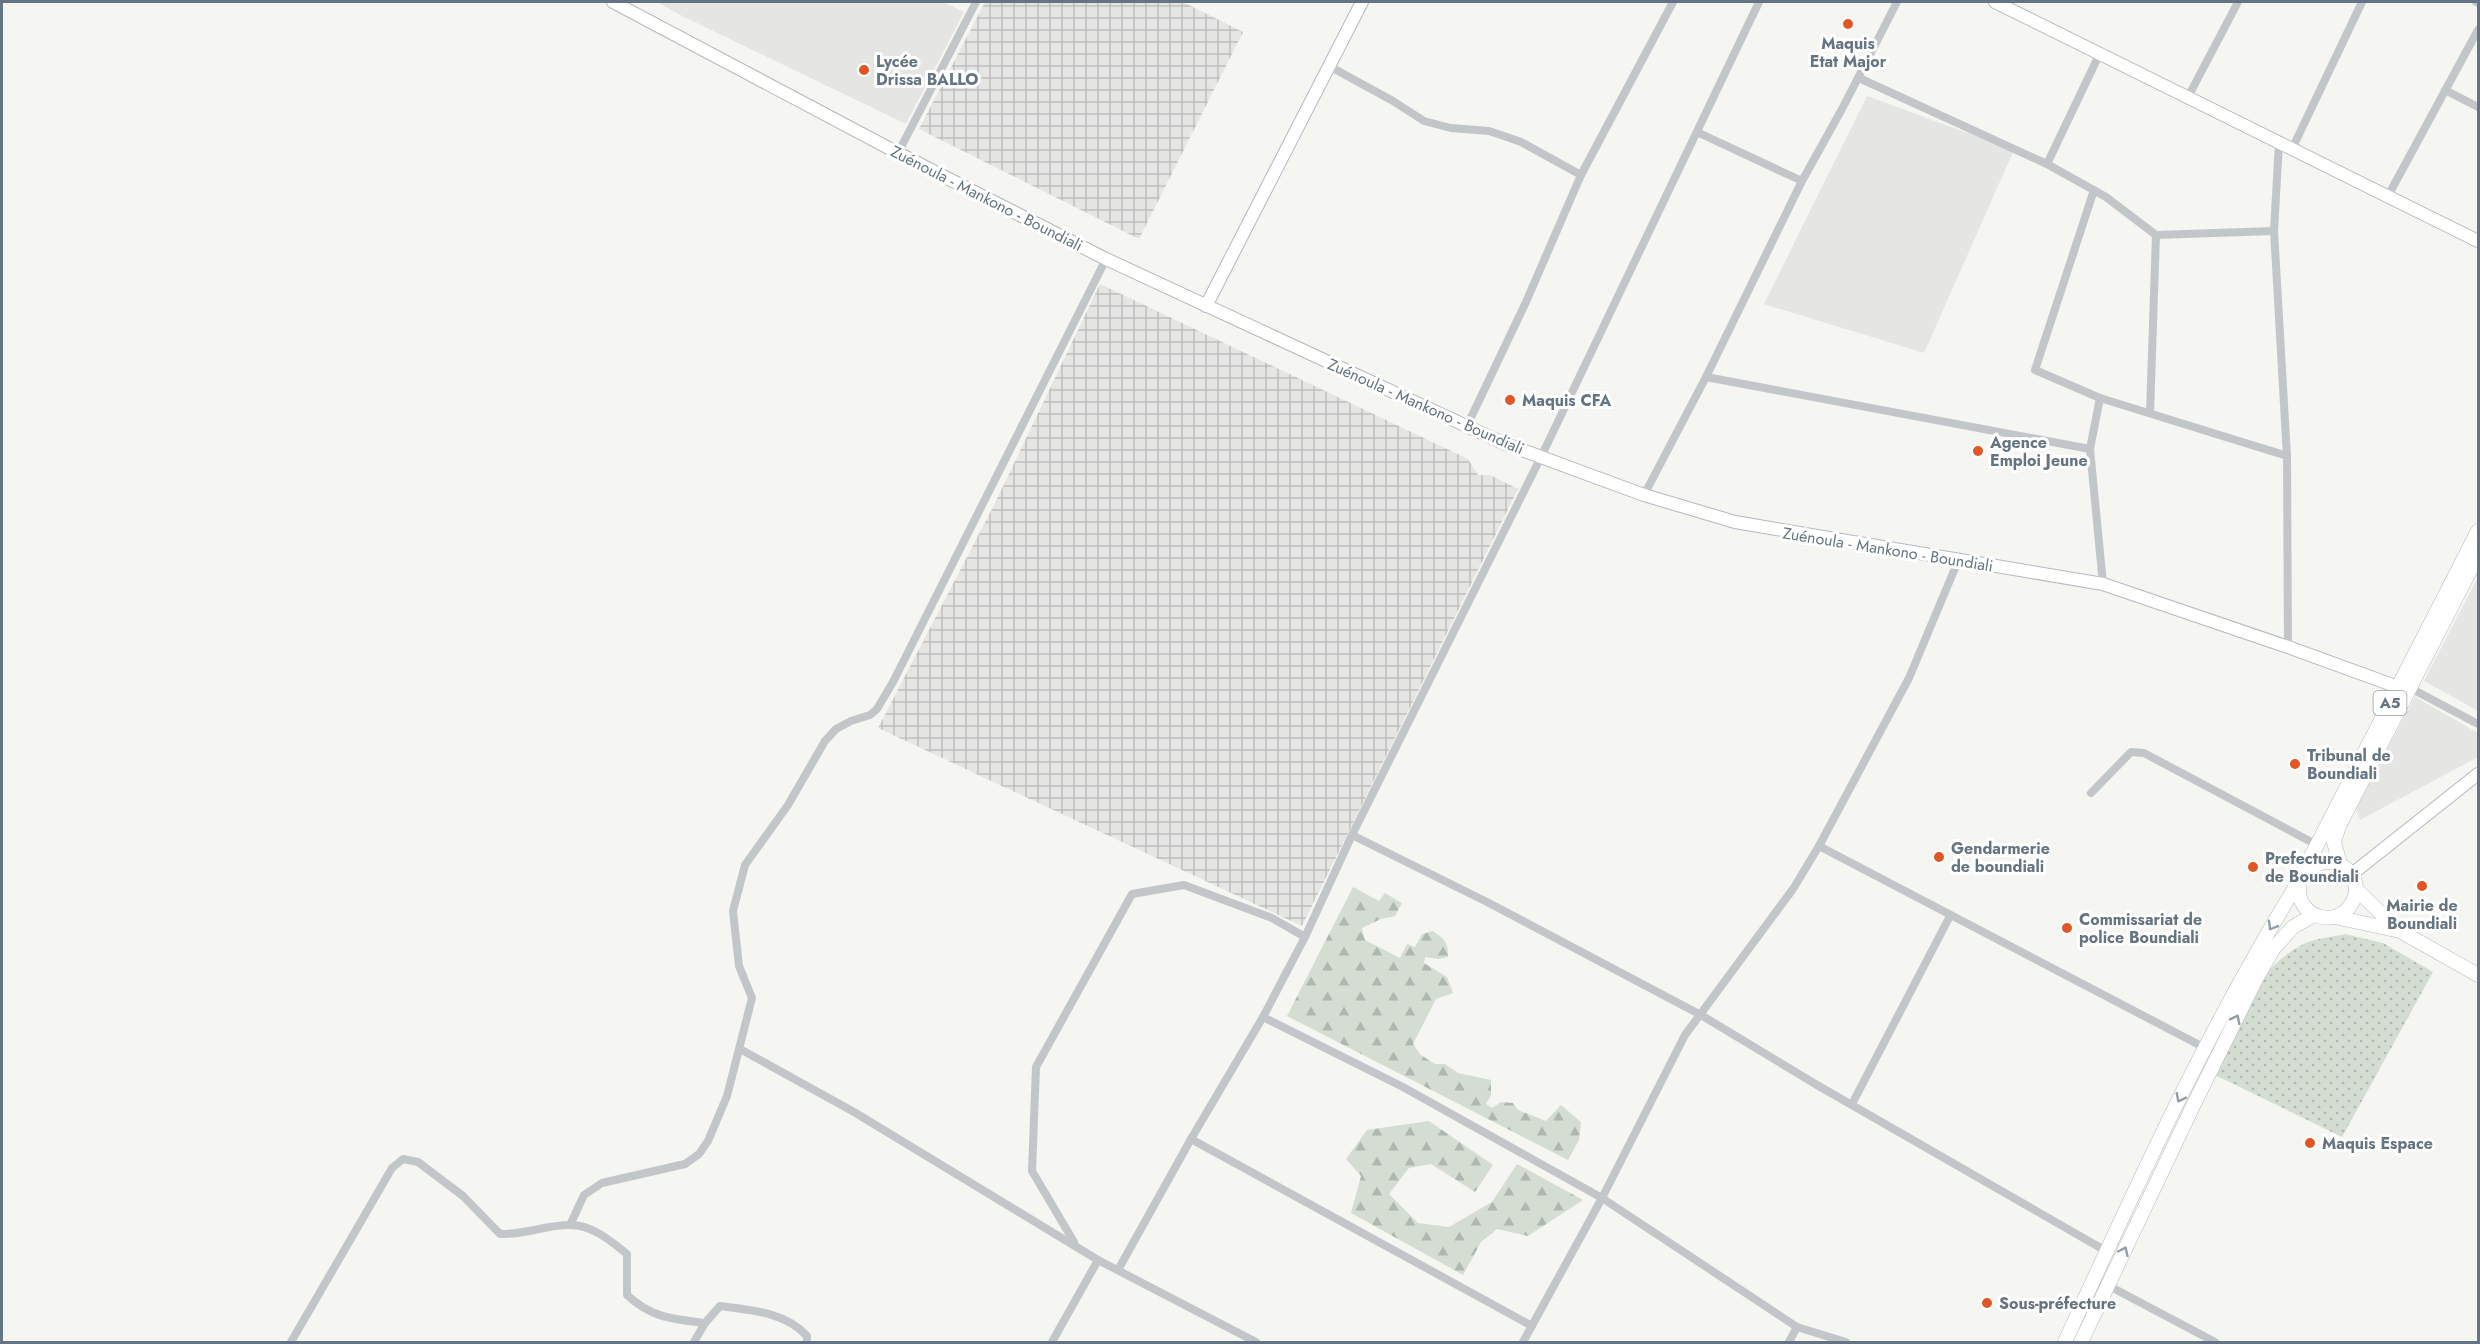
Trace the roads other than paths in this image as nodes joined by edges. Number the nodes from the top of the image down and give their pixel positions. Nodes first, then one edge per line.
1 (613, 2) edge
2 (976, 2) edge
3 (1362, 2) edge
4 (1673, 2) edge
5 (1759, 2) edge
6 (1897, 2) edge
7 (2238, 2) edge
8 (2362, 2) edge
9 (2002, 3) edge
10 (2478, 30) edge
11 (2100, 54) junction
12 (1329, 66) junction
13 (1859, 78) junction
14 (2445, 90) junction
15 (2188, 97) junction
16 (2478, 107) edge
17 (1696, 132) junction
18 (2279, 142) junction
19 (2292, 149) junction
20 (898, 153) junction
21 (2047, 164) junction
22 (1581, 175) junction
23 (1802, 181) junction
24 (2094, 190) junction
25 (2388, 196) junction
26 (2274, 231) junction
27 (2156, 236) junction
28 (2478, 241) edge
29 (1106, 259) junction
30 (1206, 306) junction
31 (1706, 377) junction
32 (2100, 398) junction
33 (2150, 413) junction
34 (1466, 428) junction
35 (2090, 449) junction
36 (2287, 456) junction
37 (1541, 457) junction
38 (1644, 495) junction
39 (2478, 531) edge
40 (2478, 555) edge
41 (1958, 561) junction
42 (2103, 584) junction
43 (2288, 647) junction
44 (2403, 688) junction
45 (2478, 724) edge
46 (2478, 774) edge
47 (2091, 793) dead end
48 (1352, 835) junction
49 (2317, 845) junction
50 (1819, 846) junction
51 (2340, 864) junction
52 (2352, 874) junction
53 (2302, 876) junction
54 (2356, 889) junction
55 (2314, 915) junction
56 (1950, 916) junction
57 (2335, 917) junction
58 (2400, 931) junction
59 (1305, 937) junction
60 (2478, 975) edge
61 (1701, 1015) junction
62 (1263, 1017) junction
63 (740, 1049) junction
64 (2212, 1051) junction
65 (1852, 1104) junction
66 (1191, 1139) junction
67 (1602, 1198) junction
68 (570, 1225) junction
69 (1075, 1243) junction
70 (2106, 1251) junction
71 (1098, 1260) junction
72 (1118, 1270) junction
73 (2094, 1278) junction
74 (2108, 1285) junction
75 (705, 1323) junction
76 (1532, 1326) junction
77 (1797, 1327) junction
78 (291, 1342) edge
79 (694, 1342) edge
80 (807, 1342) edge
81 (1052, 1342) edge
82 (1256, 1342) edge
83 (1523, 1342) edge
84 (1790, 1342) edge
85 (1846, 1342) edge
86 (2065, 1342) edge
87 (2081, 1342) edge
88 (2216, 1342) edge

1 - 20 main road, Zuénoula - Mankono - Boundiali
2 - 20 street
3 - 12 main road
4 - 22 street
5 - 17 street
6 - 13 street
7 - 15 street
8 - 19 street
9 - 11 main road
10 - 14 street
11 - 15 main road
11 - 21 street
12 - 22 street
12 - 30 main road
13 - 21 street
13 - 23 street
14 - 16 street
14 - 25 street
15 - 18 main road
17 - 23 street
17 - 37 street
18 - 19 main road
18 - 26 street
19 - 25 main road
20 - 29 main road, Zuénoula - Mankono - Boundiali
21 - 24 street
22 - 34 street
23 - 31 street
24 - 27 street
24 - 32 street
25 - 28 main road
26 - 27 street
26 - 36 street
27 - 33 street
29 - 30 main road, Zuénoula - Mankono - Boundiali
29 - 63 street
30 - 34 main road, Zuénoula - Mankono - Boundiali
31 - 35 street
31 - 38 street
32 - 33 street
32 - 35 street
33 - 36 street
34 - 37 main road, Zuénoula - Mankono - Boundiali
35 - 42 street
36 - 43 street
37 - 38 main road, Zuénoula - Mankono - Boundiali
37 - 48 street
38 - 41 main road, Zuénoula - Mankono - Boundiali
39 - 44 main road, A5
40 - 44 main road, A5
41 - 42 main road, Zuénoula - Mankono - Boundiali
41 - 50 street
42 - 43 main road, Zuénoula - Mankono - Boundiali
43 - 44 main road, Zuénoula - Mankono - Boundiali
44 - 45 street
44 - 49 main road, A5
44 - 51 main road, A5
46 - 52 main road
47 - 49 street
48 - 59 street
48 - 61 street
49 - 53 main road, A5
50 - 56 street
50 - 61 street
51 - 52 main road
51 - 53 main road
52 - 54 main road
53 - 55 main road
53 -> 64 main road
54 - 57 main road
54 - 58 main road
55 - 57 main road
64 -> 55 main road
56 - 64 street
56 - 65 street
57 - 58 main road
58 - 60 main road
59 - 62 street
59 - 69 street
61 - 65 street
61 - 67 street
62 - 66 street
62 - 67 street
63 - 68 street
63 - 69 street
64 -> 70 main road
74 -> 64 main road
65 - 70 street
66 - 72 street
66 - 76 street
67 - 76 street
67 - 77 street
68 - 75 street
68 - 78 street
69 - 71 street
70 - 73 main road
71 - 72 street
71 - 81 street
72 - 82 street
73 - 74 street
73 - 86 main road
74 - 87 main road
74 - 88 street
75 - 79 street
75 - 80 street
76 - 83 street
77 - 84 street
77 - 85 street

